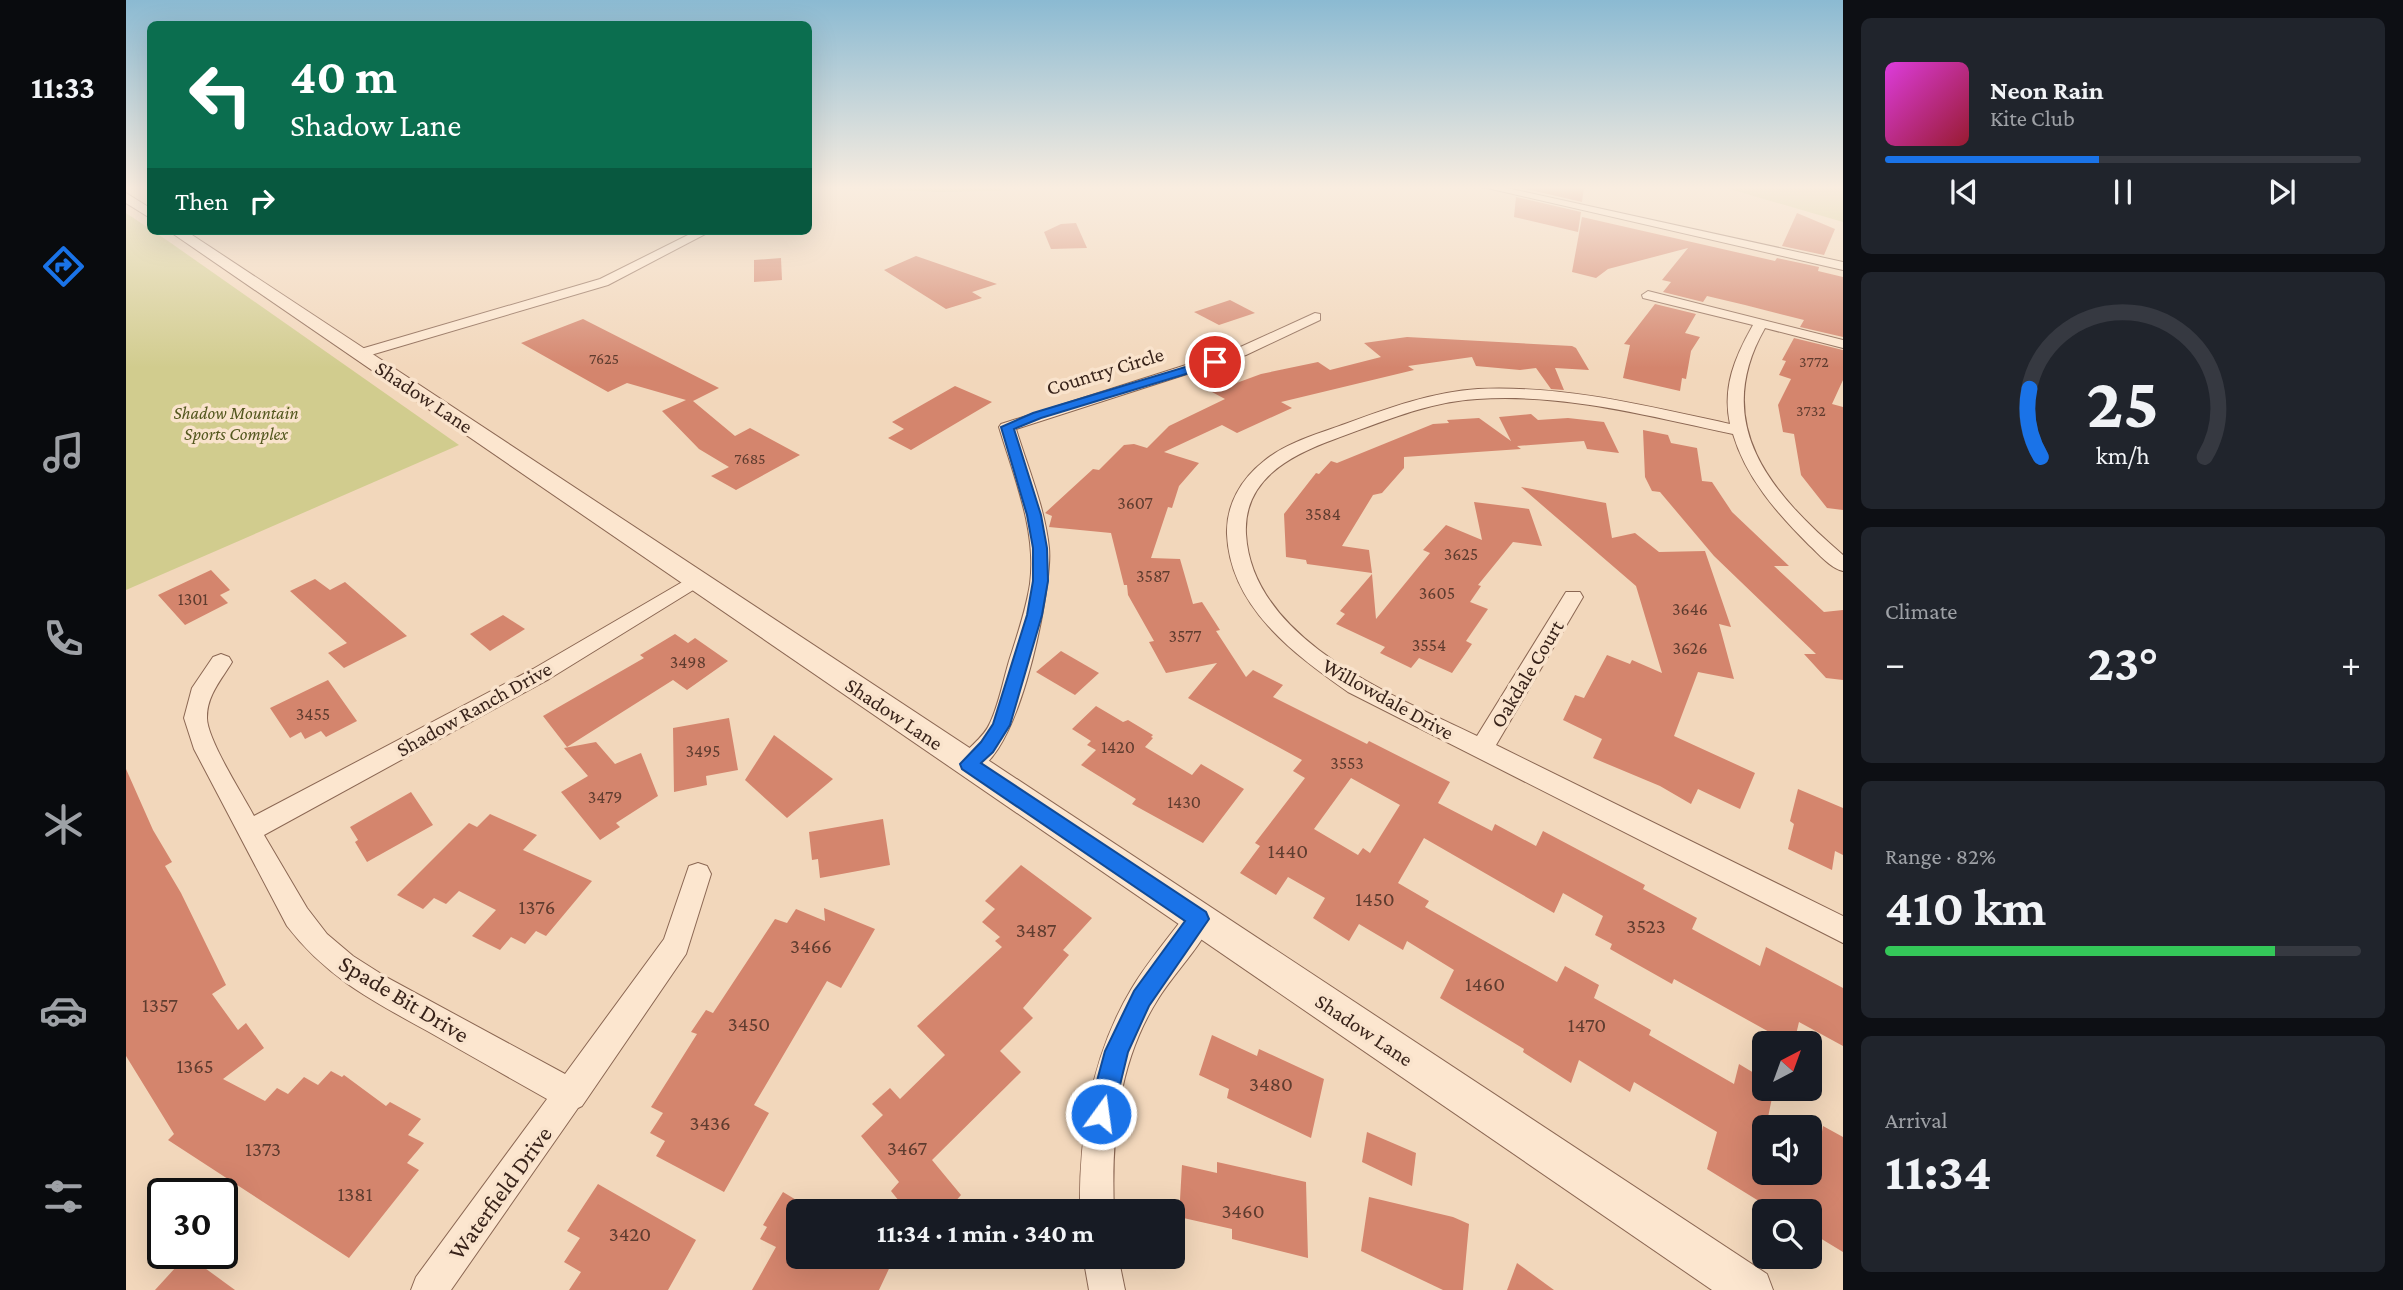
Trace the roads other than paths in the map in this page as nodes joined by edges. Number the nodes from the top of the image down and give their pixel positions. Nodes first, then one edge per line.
1 (200, 247) edge
2 (672, 247) edge
3 (1760, 247) edge
4 (1843, 266) edge
5 (1648, 295) dead end
6 (1315, 317) dead end
7 (1761, 323) junction
8 (1843, 344) edge
9 (359, 354) junction
10 (1740, 431) junction
11 (1843, 565) edge
12 (696, 580) junction
13 (1573, 597) dead end
14 (221, 663) dead end
15 (1480, 750) junction
16 (969, 764) junction
17 (249, 831) junction
18 (698, 874) dead end
19 (1199, 919) junction
20 (1843, 930) edge
21 (570, 1095) junction
22 (1096, 1199) edge
23 (1103, 1269) edge
24 (429, 1290) edge
25 (1107, 1290) edge
26 (1751, 1290) edge

1 - 9 street, Shadow Lane
2 - 9 street
3 - 4 street
5 - 7 street
6 - 16 street, Country Circle
7 - 8 street
7 - 10 street
9 - 12 street, Shadow Lane
10 - 11 street
10 - 15 street, Willowdale Drive
12 - 16 street, Shadow Lane
12 - 17 street, Shadow Ranch Drive
13 - 15 street, Oakdale Court
14 - 17 street, Spade Bit Drive
15 - 20 street, Willowdale Drive
16 - 19 street, Shadow Lane
17 - 21 street, Spade Bit Drive
18 - 21 street, Waterfield Drive
19 - 22 street
19 - 26 street, Shadow Lane
21 - 24 street, Waterfield Drive
23 - 25 street

